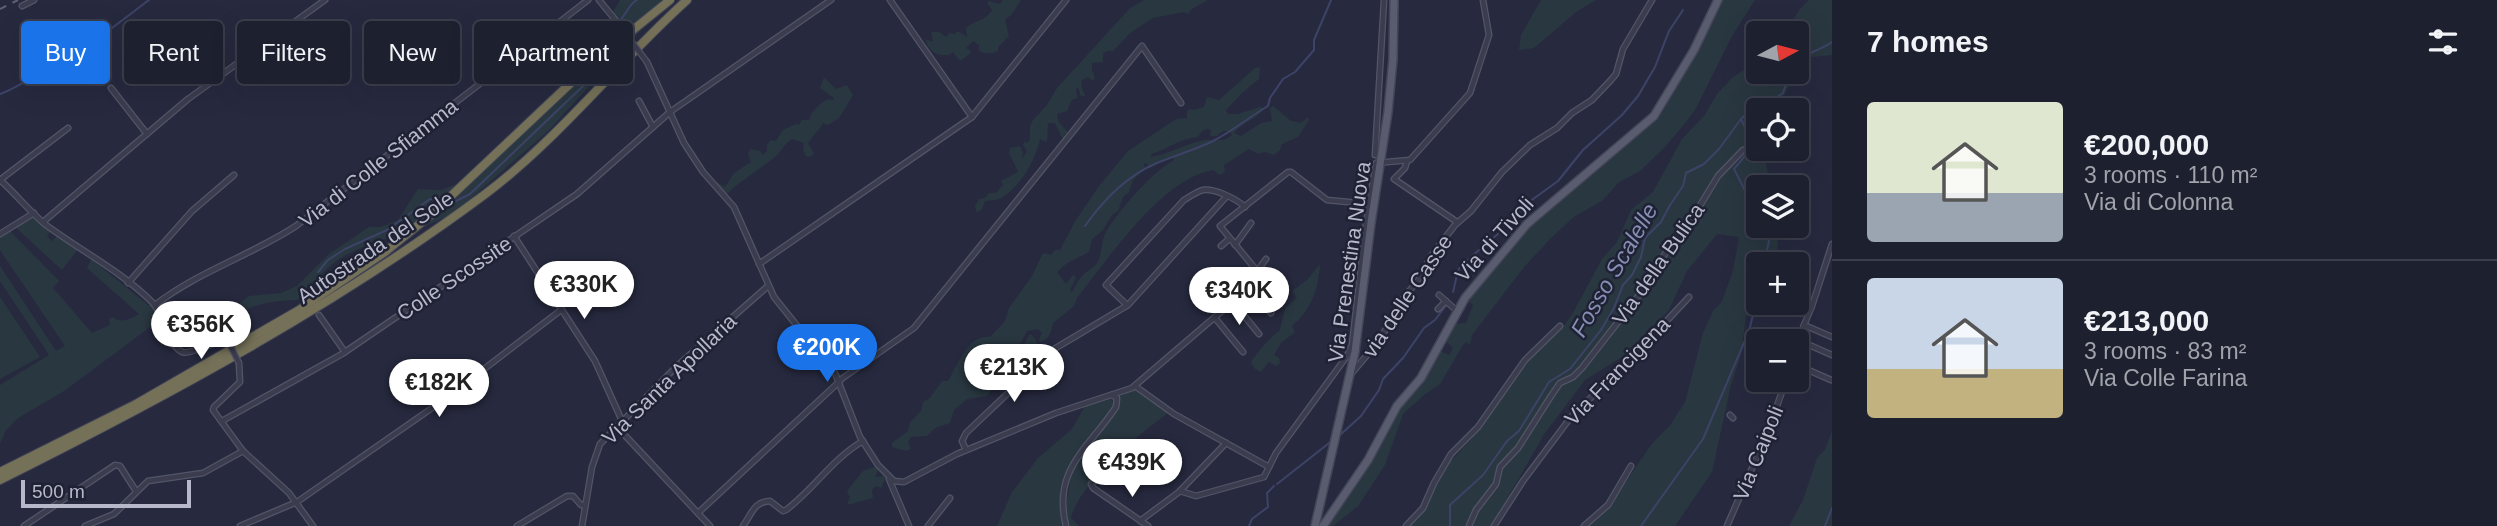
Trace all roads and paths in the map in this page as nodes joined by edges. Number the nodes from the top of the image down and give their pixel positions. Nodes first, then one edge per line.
1 (34, 0) edge
2 (325, 0) edge
3 (588, 0) edge
4 (599, 0) edge
5 (670, 0) edge
6 (687, 0) edge
7 (831, 0) edge
8 (890, 0) edge
9 (1066, 0) edge
10 (1384, 0) edge
11 (1394, 0) edge
12 (1483, 0) edge
13 (1652, 0) edge
14 (1718, 0) edge
15 (22, 6) dead end
16 (111, 88) dead end
17 (639, 101) dead end
18 (1181, 103) dead end
19 (670, 112) junction
20 (972, 117) junction
21 (653, 127) junction
22 (68, 128) dead end
23 (147, 134) junction
24 (1746, 150) edge
25 (1378, 158) junction
26 (1407, 161) junction
27 (234, 175) dead end
28 (0, 180) edge
29 (1226, 197) junction
30 (1369, 204) junction
31 (1245, 207) junction
32 (34, 213) junction
33 (43, 222) junction
34 (1457, 222) junction
35 (1251, 223) dead end
36 (0, 234) edge
37 (514, 236) junction
38 (1229, 239) junction
39 (1832, 244) edge
40 (1234, 245) junction
41 (1222, 246) dead end
42 (1266, 259) dead end
43 (759, 264) junction
44 (1251, 265) junction
45 (1244, 271) dead end
46 (1257, 271) junction
47 (128, 283) junction
48 (768, 286) junction
49 (1250, 288) junction
50 (1439, 295) dead end
51 (1689, 297) dead end
52 (1446, 301) junction
53 (1233, 302) junction
54 (155, 304) junction
55 (1127, 306) junction
56 (1438, 309) dead end
57 (561, 310) junction
58 (1457, 311) junction
59 (1271, 313) dead end
60 (320, 315) dead end
61 (1214, 318) junction
62 (1804, 325) junction
63 (1560, 326) dead end
64 (1802, 329) edge
65 (1259, 334) dead end
66 (1832, 337) edge
67 (1809, 346) edge
68 (345, 352) junction
69 (1243, 352) dead end
70 (1832, 355) edge
71 (1809, 370) edge
72 (1351, 374) junction
73 (1831, 380) edge
74 (840, 381) junction
75 (1135, 386) junction
76 (1782, 392) edge
77 (1107, 396) junction
78 (222, 421) junction
79 (623, 423) junction
80 (618, 428) junction
81 (863, 441) junction
82 (1226, 443) junction
83 (966, 450) junction
84 (243, 451) junction
85 (1631, 466) dead end
86 (1269, 467) junction
87 (0, 472) edge
88 (889, 479) junction
89 (1096, 479) dead end
90 (0, 480) edge
91 (136, 491) junction
92 (1180, 491) junction
93 (950, 498) dead end
94 (297, 502) junction
95 (585, 505) junction
96 (698, 513) junction
97 (1140, 520) junction
98 (24, 526) edge
99 (85, 526) edge
100 (240, 526) edge
101 (313, 526) edge
102 (517, 526) edge
103 (582, 526) edge
104 (710, 526) edge
105 (743, 526) edge
106 (909, 526) edge
107 (928, 526) edge
108 (1066, 526) edge
109 (1148, 526) edge
110 (1315, 526) edge
111 (1323, 526) edge
112 (1406, 526) edge
113 (1469, 526) edge
114 (1494, 526) edge
115 (1584, 526) edge
116 (1727, 526) edge

1 - 15 street
2 - 23 street
3 - 54 street, Via di Colle Sfiamma
4 - 19 street, bridge
5 - 87 highway, Autostrada del Sole
6 - 90 highway, Autostrada del Sole
7 - 19 street, Colle Scossite
8 - 20 street
9 - 20 street
10 - 25 street
11 - 25 main road, Via Prenestina Nuova
12 - 26 street
13 - 34 street, via delle Casse
14 - 58 main road, Via di Tivoli
16 - 23 street
17 - 21 street
18 - 74 street
19 - 21 street, Colle Scossite
19 - 43 street
20 - 43 street
21 - 37 street, Colle Scossite
22 - 28 street
23 - 33 street
24 - 113 street, Via della Bulica
25 - 26 street
25 - 30 street
25 - 72 main road, Via Prenestina Nuova
26 - 34 street
27 - 47 street
28 - 32 street
29 - 31 street
29 - 55 street
29 - 55 street
30 - 31 street
30 - 86 street
31 - 38 street
32 - 33 street
32 - 36 street
33 - 47 street
34 - 72 street, via delle Casse
35 - 40 street
37 - 57 street
37 - 68 street, Colle Scossite
38 - 40 street
38 - 41 street
39 - 62 street
40 - 44 street
42 - 46 street
43 - 48 street
44 - 45 street
44 - 46 street
46 - 49 street
47 - 54 street
48 - 74 street
48 - 79 street, Via Santa Apollaria
49 - 53 street
49 - 59 street
50 - 52 street
51 - 114 street, Via Francigena
52 - 56 street
52 - 58 street
53 - 61 street
53 - 65 street
54 - 78 street, bridge
55 - 83 street
57 - 79 street
57 - 94 street
58 - 111 main road, Via di Tivoli
60 - 68 street
61 - 69 street
61 - 75 street
62 - 64 street
62 - 66 street
63 - 112 street
67 - 70 street
68 - 78 street, Colle Scossite
71 - 73 street
72 - 110 main road, Via Prenestina Nuova
74 - 81 street
74 - 96 street
75 - 77 street
75 - 82 street
76 - 116 street, Via Caipoli
77 - 83 street
77 - 108 street
78 - 84 street
79 - 80 street, Via Santa Apollaria
80 - 95 street, Via Santa Apollaria
80 - 96 street
81 - 88 street
81 - 105 street
82 - 86 street
82 - 92 street
83 - 88 street
84 - 91 street
84 - 94 street
85 - 115 street
86 - 92 street
88 - 106 street
89 - 97 street
91 - 98 street
91 - 99 street
92 - 97 street
93 - 107 street
94 - 100 street
94 - 101 street
95 - 102 street
95 - 103 street, Via Santa Apollaria
96 - 104 street
97 - 109 street

